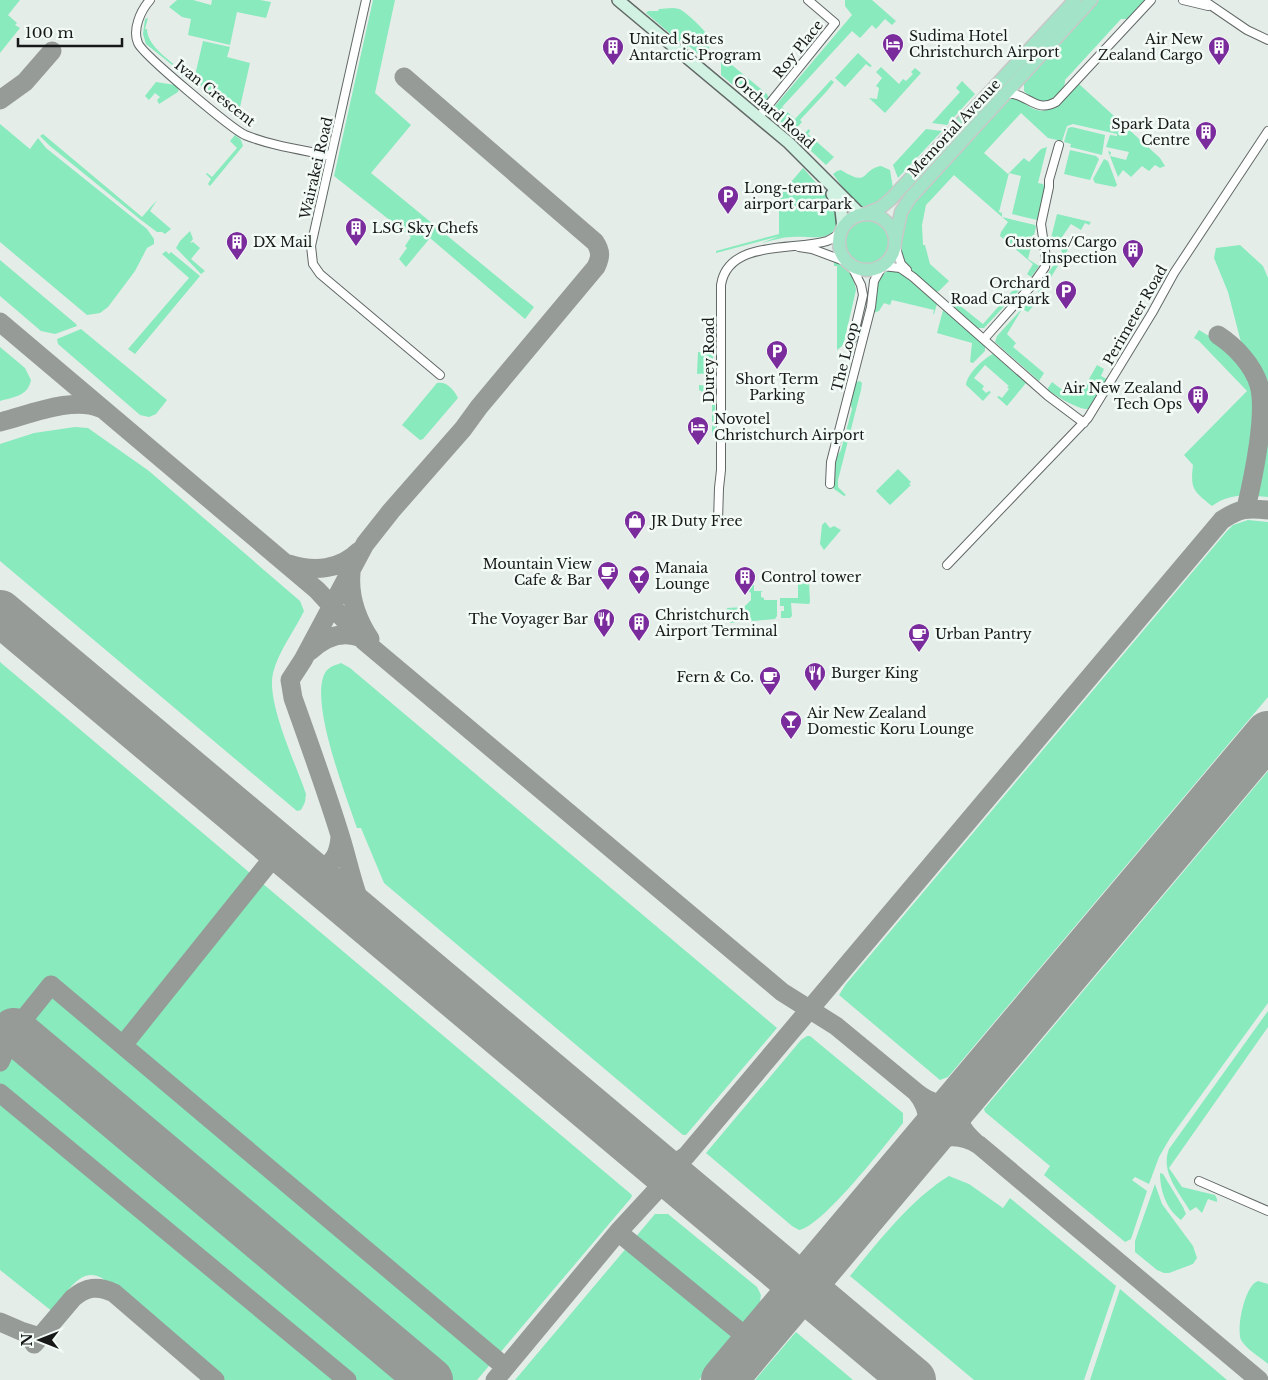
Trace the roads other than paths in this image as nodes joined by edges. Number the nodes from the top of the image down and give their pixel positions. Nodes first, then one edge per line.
1 (150, 0) edge
2 (366, 0) edge
3 (618, 0) edge
4 (808, 0) edge
5 (1075, 0) edge
6 (1092, 0) edge
7 (1151, 0) edge
8 (1183, 0) edge
9 (1202, 0) edge
10 (1212, 7) junction
11 (1268, 40) edge
12 (1019, 79) junction
13 (1005, 94) junction
14 (1024, 97) junction
15 (758, 118) junction
16 (1268, 131) edge
17 (1059, 145) dead end
18 (331, 156) junction
19 (818, 172) junction
20 (863, 215) junction
21 (842, 230) junction
22 (895, 243) junction
23 (791, 246) junction
24 (849, 264) junction
25 (882, 267) junction
26 (913, 277) junction
27 (853, 338) dead end
28 (984, 339) junction
29 (440, 375) dead end
30 (1084, 423) junction
31 (830, 484) dead end
32 (718, 521) dead end
33 (946, 565) dead end
34 (1199, 1181) dead end
35 (1268, 1211) edge

1 - 18 street, Ivan Crescent
2 - 18 street, Wairakei Road
3 - 15 street, Orchard Road
4 - 15 street, Roy Place
5 - 20 main road, Memorial Avenue
6 - 12 main road, Memorial Avenue
7 - 14 street
8 - 10 street
9 - 10 street
10 - 11 street
12 - 13 main road, Memorial Avenue
12 - 14 street
13 - 14 street
13 - 22 main road, Memorial Avenue
15 - 19 street, Orchard Road
16 - 30 street, Perimeter Road
17 - 28 street
18 - 29 street, Wairakei Road
19 - 20 street, Orchard Road
19 - 21 street, Orchard Road
20 - 21 main road
20 - 22 main road
21 - 23 street, Durey Road
21 - 24 main road
22 - 25 main road
22 - 26 street
23 - 24 street, Durey Road
23 - 32 street, Durey Road
24 - 25 main road
24 - 27 street, The Loop
25 - 26 street
25 - 31 street, The Loop
26 - 28 street
28 - 30 street
30 - 33 street, Perimeter Road
34 - 35 street

